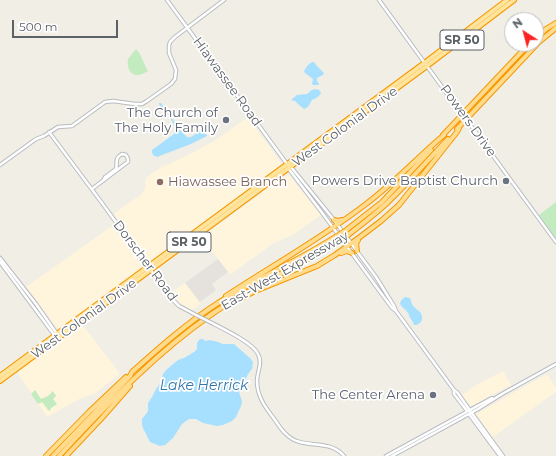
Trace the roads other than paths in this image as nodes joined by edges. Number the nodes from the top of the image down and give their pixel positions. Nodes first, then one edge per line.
1 (167, 0) edge
2 (224, 0) edge
3 (380, 0) edge
4 (511, 0) edge
5 (556, 22) edge
6 (188, 27) junction
7 (556, 29) edge
8 (544, 31) edge
9 (522, 52) edge
10 (426, 64) junction
11 (374, 102) junction
12 (459, 128) junction
13 (49, 132) junction
14 (333, 133) junction
15 (444, 135) junction
16 (0, 165) edge
17 (289, 166) junction
18 (103, 181) junction
19 (92, 189) junction
20 (243, 199) junction
21 (346, 218) junction
22 (334, 220) junction
23 (338, 225) junction
24 (333, 227) junction
25 (200, 231) junction
26 (346, 233) junction
27 (360, 237) junction
28 (339, 238) junction
29 (556, 242) edge
30 (351, 244) junction
31 (347, 247) junction
32 (357, 251) junction
33 (352, 253) junction
34 (335, 255) junction
35 (0, 258) edge
36 (0, 262) edge
37 (149, 268) junction
38 (225, 305) junction
39 (98, 306) junction
40 (211, 308) junction
41 (396, 311) junction
42 (57, 336) junction
43 (19, 363) junction
44 (556, 364) edge
45 (14, 371) junction
46 (132, 372) junction
47 (0, 376) edge
48 (137, 376) junction
49 (0, 381) edge
50 (469, 412) junction
51 (46, 456) edge
52 (53, 456) edge
53 (59, 456) edge
54 (66, 456) edge
55 (344, 456) edge
56 (386, 456) edge
57 (392, 456) edge
58 (500, 456) edge
59 (503, 456) edge

1 - 6 street, Hiawassee Road
2 - 6 street
3 - 10 street, Powers Drive
4 - 10 highway, West Colonial Drive / SR 50
4 - 10 highway, West Colonial Drive / SR 50
5 - 8 highway
6 - 13 street
6 - 17 street, Hiawassee Road
7 - 12 highway, East-West Expressway
9 - 15 highway, East-West Expressway
10 - 11 highway, West Colonial Drive / SR 50
10 - 11 highway, West Colonial Drive / SR 50
10 - 29 street, Powers Drive, bridge
11 - 14 highway, West Colonial Drive / SR 50
11 - 14 highway, West Colonial Drive / SR 50
12 - 26 highway, East-West Expressway
12 - 27 highway
13 - 16 street
13 - 19 street, Dorscher Road
14 - 17 highway, West Colonial Drive / SR 50
14 - 17 highway, West Colonial Drive / SR 50
15 - 21 highway
15 - 26 highway, East-West Expressway
17 - 20 highway, West Colonial Drive / SR 50
17 - 20 highway, West Colonial Drive / SR 50
17 - 22 street, Hiawassee Road
17 - 24 street, Hiawassee Road
18 - 18 street
18 - 19 street
19 - 37 street, Dorscher Road
20 - 25 highway, West Colonial Drive / SR 50
20 - 25 highway, West Colonial Drive / SR 50
21 - 22 highway
21 - 23 highway
22 - 23 street, Hiawassee Road
23 - 24 highway
23 - 30 street, Hiawassee Road
24 - 31 street, Hiawassee Road
24 - 40 highway
25 - 37 highway, West Colonial Drive / SR 50
26 - 28 highway, East-West Expressway, bridge
27 - 30 highway
27 - 32 highway
28 - 38 highway, East-West Expressway
28 - 40 highway, East-West Expressway
30 - 31 highway
30 - 32 street, Hiawassee Road
31 - 33 street, Hiawassee Road
31 - 34 highway
32 - 41 street, Hiawassee Road
33 - 34 highway
33 - 41 street, Hiawassee Road
34 - 38 highway
35 - 42 street
36 - 42 street
37 - 39 highway, West Colonial Drive / SR 50
37 - 39 highway, West Colonial Drive / SR 50
37 - 55 street, Dorscher Road, bridge
38 - 48 highway, East-West Expressway
39 - 42 highway, West Colonial Drive / SR 50
39 - 42 highway, West Colonial Drive / SR 50
40 - 46 highway, East-West Expressway
41 - 50 street, Hiawassee Road
42 - 43 highway, West Colonial Drive / SR 50
42 - 45 highway, West Colonial Drive / SR 50
43 - 45 highway
43 - 47 highway, West Colonial Drive / SR 50
44 - 50 street
45 - 49 highway, West Colonial Drive / SR 50
46 - 51 highway
46 - 52 highway, East-West Expressway
48 - 53 highway, East-West Expressway
48 - 54 highway
50 - 56 street
50 - 57 street
50 - 58 street
50 - 59 street

